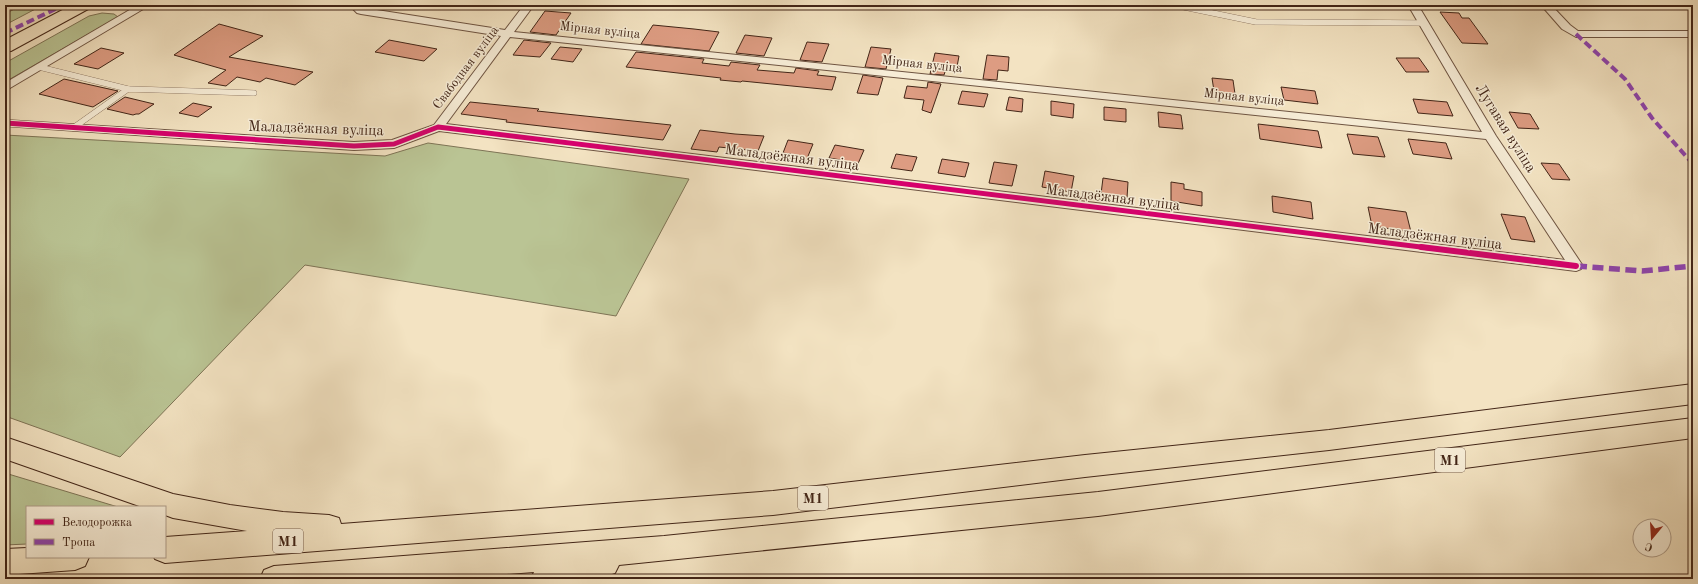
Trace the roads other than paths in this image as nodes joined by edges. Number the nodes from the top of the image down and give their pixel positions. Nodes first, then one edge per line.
1 (84, 5) edge
2 (145, 5) edge
3 (354, 5) edge
4 (529, 5) edge
5 (1174, 5) edge
6 (1413, 5) edge
7 (1546, 5) edge
8 (1424, 23) junction
9 (508, 34) junction
10 (1693, 34) edge
11 (5, 47) edge
12 (39, 67) junction
13 (5, 88) edge
14 (128, 89) junction
15 (254, 93) dead end
16 (5, 124) edge
17 (438, 127) junction
18 (73, 128) junction
19 (1490, 136) junction
20 (1576, 266) joint
21 (1693, 394) edge
22 (1693, 428) edge
23 (5, 448) edge
24 (410, 532) junction
25 (664, 549) junction
26 (166, 550) edge
27 (61, 558) edge
28 (5, 562) edge
29 (274, 579) edge
30 (545, 579) edge

1 - 11 main road
2 - 12 street
3 - 9 street, Мірная вуліца
4 - 9 street, Свабодная вуліца
5 - 8 lane
6 - 8 street, Лугавая вуліца
7 - 10 street
8 - 19 street, Лугавая вуліца
9 - 17 street, Свабодная вуліца
9 - 19 street, Мірная вуліца
12 - 13 street
12 - 14 lane
14 - 15 lane
14 - 18 lane
16 - 18 street, Маладзёжная вуліца
17 - 18 street, Маладзёжная вуліца
17 - 20 street, Маладзёжная вуліца
19 - 20 street, Лугавая вуліца
21 - 24 main road, М1
22 - 25 main road, М1
23 - 24 main road
24 - 26 main road, М1
25 - 29 main road, М1
25 - 30 main road
27 - 28 main road

